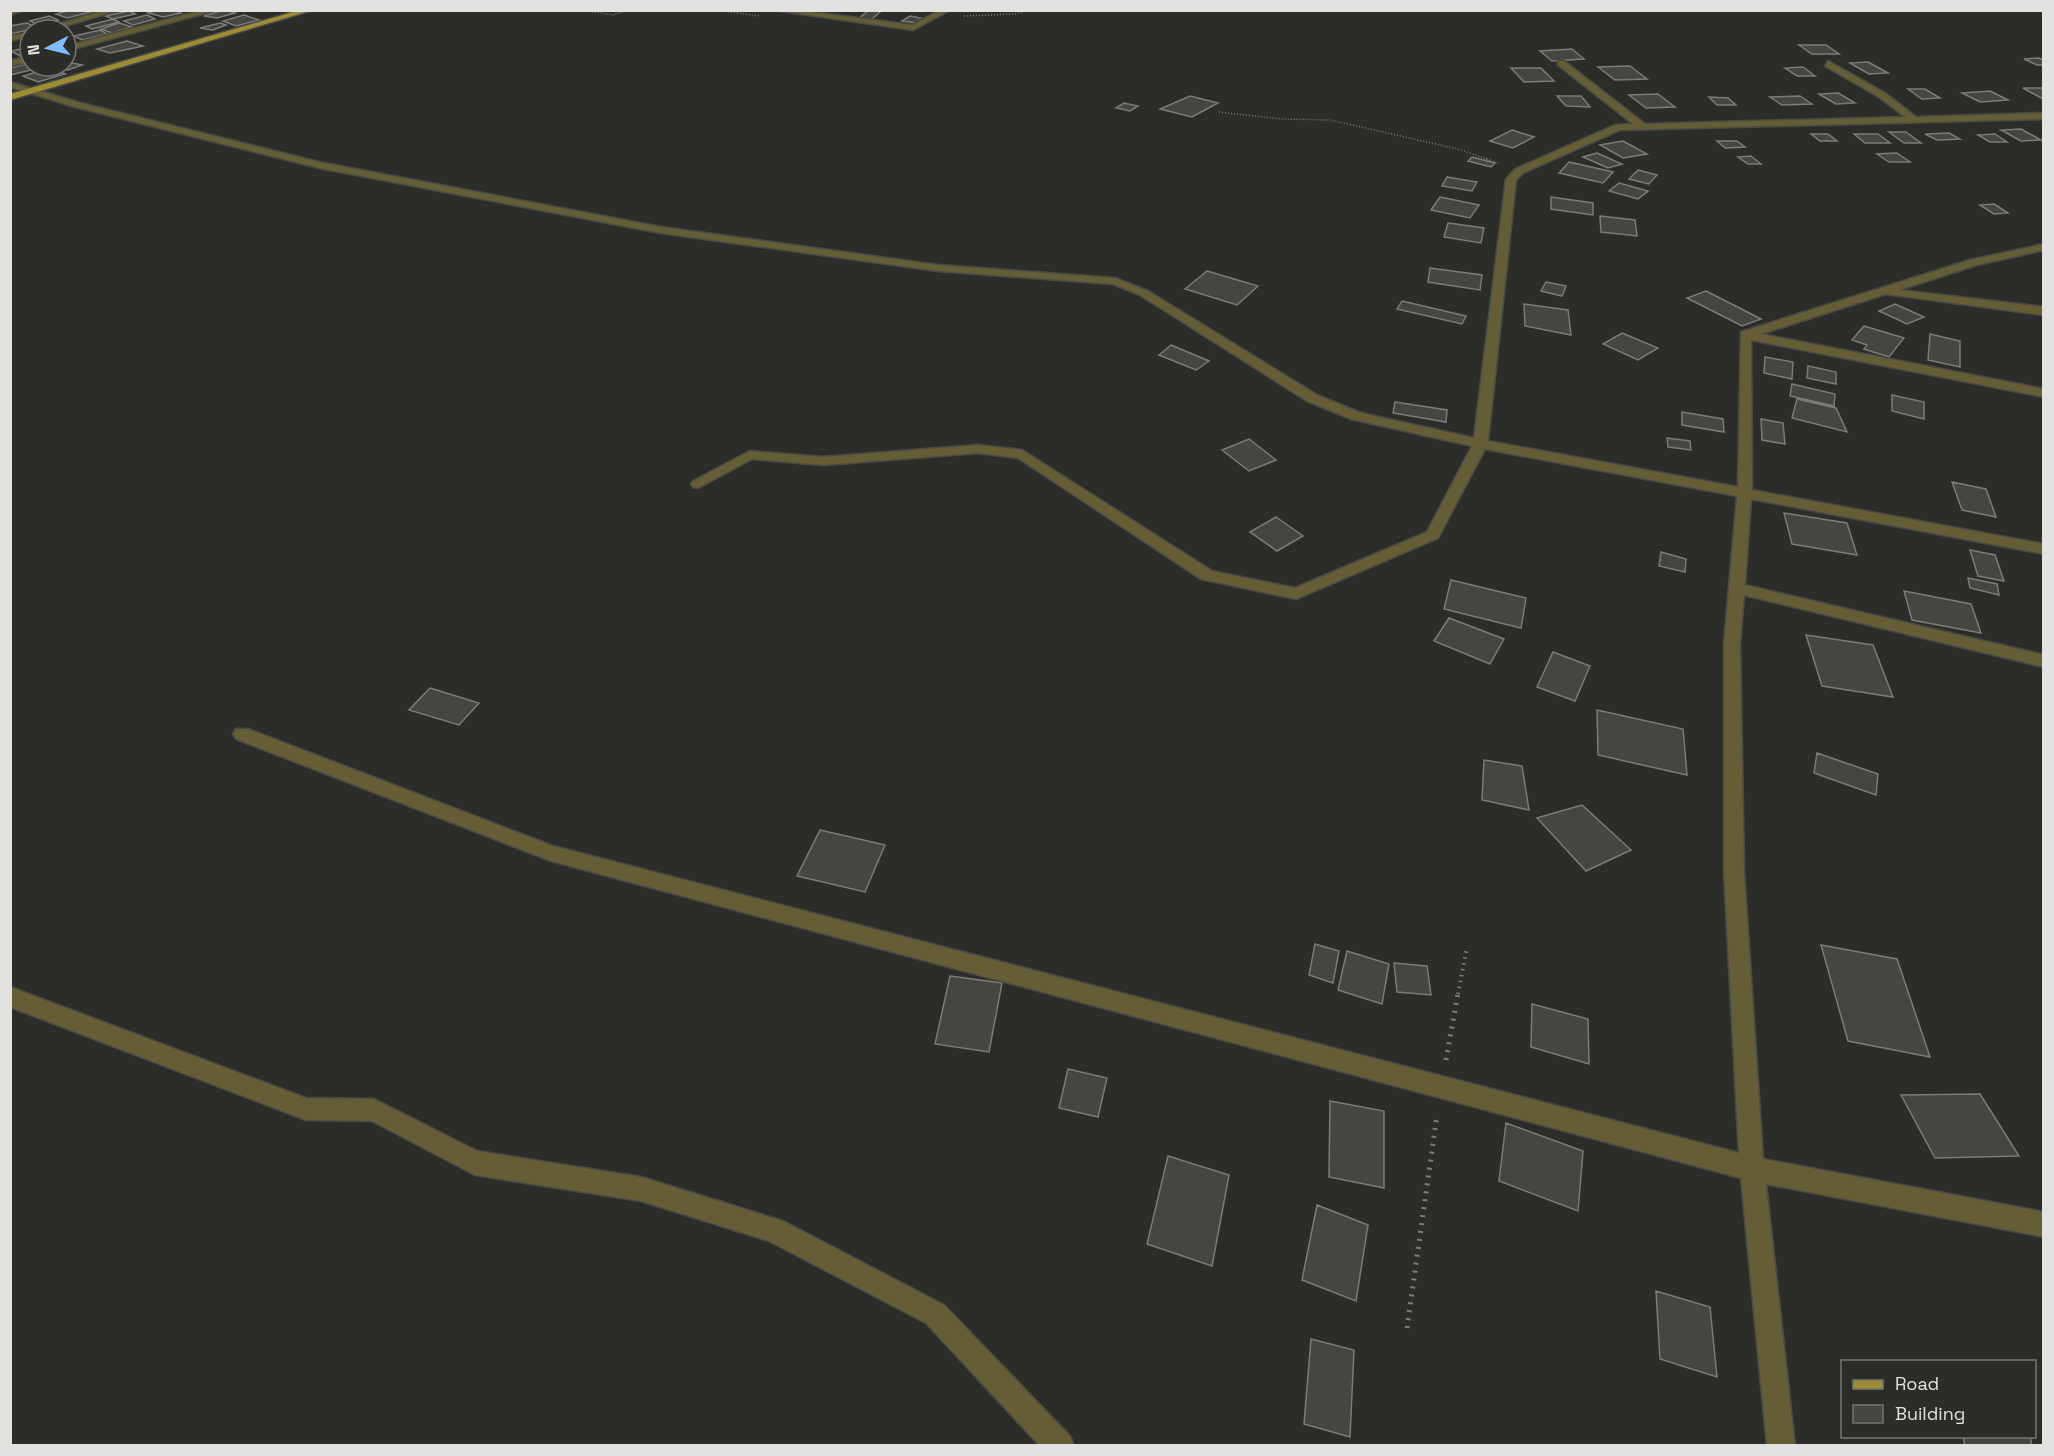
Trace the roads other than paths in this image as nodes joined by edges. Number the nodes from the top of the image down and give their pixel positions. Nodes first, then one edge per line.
1 (21, 10) edge
2 (116, 10) edge
3 (214, 10) edge
4 (310, 10) edge
5 (776, 10) edge
6 (947, 10) edge
7 (10, 13) edge
8 (78, 20) edge
9 (78, 46) edge
10 (1561, 63) dead end
11 (1827, 64) dead end
12 (10, 84) edge
13 (29, 92) junction
14 (10, 97) edge
15 (2043, 116) edge
16 (1912, 118) junction
17 (1642, 126) junction
18 (2043, 247) edge
19 (1883, 291) junction
20 (2043, 311) edge
21 (1745, 335) junction
22 (2043, 393) edge
23 (1481, 442) junction
24 (698, 484) dead end
25 (1744, 492) junction
26 (2043, 549) edge
27 (1736, 588) junction
28 (2043, 661) edge
29 (242, 734) dead end
30 (10, 997) edge
31 (1752, 1169) junction
32 (2043, 1225) edge
33 (1060, 1446) edge
34 (1780, 1446) edge

1 - 7 street
2 - 8 street
3 - 9 street
4 - 13 main road
5 - 6 street
10 - 17 street
11 - 16 street
12 - 13 street
13 - 14 main road
13 - 23 street
15 - 16 street
16 - 17 street
17 - 23 street
18 - 19 street
19 - 20 street
19 - 21 street
21 - 22 street
21 - 25 street
23 - 24 street
23 - 25 street
25 - 26 street
25 - 27 street
27 - 28 street
27 - 31 street
29 - 31 street
30 - 33 street
31 - 32 street
31 - 34 street

